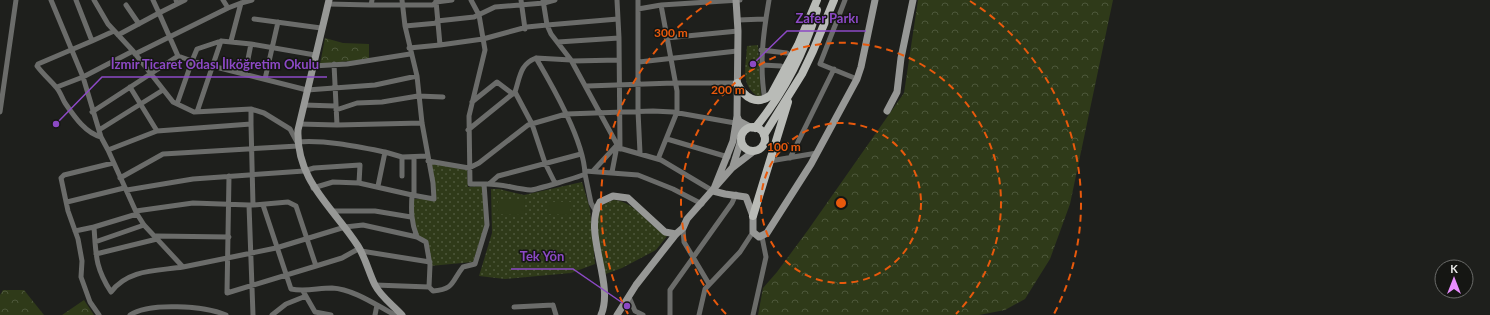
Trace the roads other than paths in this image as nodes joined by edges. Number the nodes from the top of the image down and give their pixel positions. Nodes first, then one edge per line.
1 (16, 0) edge
2 (51, 0) edge
3 (76, 0) edge
4 (94, 0) edge
5 (153, 0) edge
6 (185, 0) edge
7 (223, 0) edge
8 (252, 0) edge
9 (402, 0) edge
10 (452, 0) edge
11 (471, 0) edge
12 (555, 0) edge
13 (617, 0) edge
14 (638, 0) edge
15 (736, 0) edge
16 (740, 0) edge
17 (769, 0) edge
18 (818, 0) edge
19 (834, 0) edge
20 (845, 0) edge
21 (875, 0) edge
22 (913, 0) edge
23 (436, 1) edge
24 (543, 1) edge
25 (176, 2) edge
26 (329, 2) edge
27 (241, 3) junction
28 (371, 3) edge
29 (521, 3) edge
30 (126, 5) dead end
31 (661, 5) junction
32 (402, 6) junction
33 (228, 8) junction
34 (638, 10) junction
35 (159, 13) junction
36 (479, 15) junction
37 (254, 19) dead end
38 (618, 19) junction
39 (766, 19) junction
40 (738, 20) junction
41 (278, 22) junction
42 (438, 22) junction
43 (140, 24) junction
44 (547, 24) junction
45 (405, 26) junction
46 (321, 28) junction
47 (525, 29) junction
48 (738, 31) junction
49 (116, 33) junction
50 (170, 37) junction
51 (483, 38) junction
52 (619, 38) junction
53 (666, 38) junction
54 (92, 41) junction
55 (221, 41) junction
56 (231, 41) junction
57 (558, 42) junction
58 (252, 44) junction
59 (440, 45) junction
60 (272, 48) junction
61 (409, 48) junction
62 (72, 50) junction
63 (761, 50) junction
64 (737, 51) junction
65 (787, 52) dead end
66 (134, 53) junction
67 (410, 54) junction
68 (315, 55) junction
69 (178, 56) junction
70 (536, 58) junction
71 (670, 58) junction
72 (572, 60) junction
73 (619, 60) junction
74 (192, 61) junction
75 (0, 62) edge
76 (639, 62) junction
77 (7, 64) junction
78 (334, 64) junction
79 (761, 65) junction
80 (313, 66) junction
81 (781, 66) dead end
82 (213, 67) junction
83 (834, 69) junction
84 (150, 73) junction
85 (245, 74) junction
86 (417, 76) junction
87 (83, 77) junction
88 (265, 79) junction
89 (857, 79) junction
90 (674, 83) junction
91 (737, 83) junction
92 (638, 85) junction
93 (587, 86) junction
94 (619, 86) junction
95 (57, 87) junction
96 (130, 87) junction
97 (334, 88) junction
98 (163, 90) junction
99 (307, 90) junction
100 (514, 93) junction
101 (790, 95) junction
102 (418, 96) junction
103 (443, 97) dead end
104 (765, 100) junction
105 (472, 102) junction
106 (140, 104) junction
107 (177, 104) junction
108 (304, 105) junction
109 (336, 108) junction
110 (251, 109) junction
111 (619, 111) junction
112 (638, 111) junction
113 (887, 111) dead end
114 (0, 112) edge
115 (92, 112) junction
116 (198, 112) junction
117 (599, 112) junction
118 (677, 112) junction
119 (566, 114) junction
120 (737, 120) junction
121 (252, 124) junction
122 (299, 124) junction
123 (422, 124) junction
124 (532, 124) junction
125 (337, 125) junction
126 (753, 128) junction
127 (99, 130) junction
128 (468, 130) junction
129 (157, 131) junction
130 (764, 135) junction
131 (100, 137) junction
132 (741, 138) junction
133 (667, 139) junction
134 (298, 144) junction
135 (619, 147) junction
136 (252, 148) junction
137 (108, 150) junction
138 (754, 151) junction
139 (385, 152) junction
140 (640, 153) junction
141 (817, 153) junction
142 (580, 154) junction
143 (402, 157) junction
144 (728, 157) junction
145 (414, 158) junction
146 (427, 158) junction
147 (790, 158) junction
148 (658, 159) junction
149 (770, 161) junction
150 (113, 163) junction
151 (545, 163) junction
152 (468, 168) junction
153 (732, 168) junction
154 (304, 171) junction
155 (593, 171) junction
156 (585, 172) junction
157 (612, 172) junction
158 (252, 175) junction
159 (229, 176) junction
160 (402, 176) dead end
161 (120, 178) junction
162 (359, 183) junction
163 (555, 183) junction
164 (487, 184) junction
165 (378, 186) junction
166 (313, 188) junction
167 (125, 189) junction
168 (713, 191) junction
169 (736, 194) junction
170 (413, 195) junction
171 (760, 195) junction
172 (746, 197) junction
173 (67, 202) junction
174 (702, 204) junction
175 (228, 205) junction
176 (251, 205) junction
177 (263, 205) junction
178 (595, 210) junction
179 (332, 211) junction
180 (136, 212) junction
181 (754, 216) junction
182 (411, 217) junction
183 (144, 225) junction
184 (94, 226) junction
185 (345, 227) junction
186 (683, 228) junction
187 (75, 231) junction
188 (753, 232) junction
189 (676, 234) junction
190 (229, 237) junction
191 (416, 237) junction
192 (762, 237) junction
193 (157, 238) junction
194 (307, 238) junction
195 (95, 242) junction
196 (276, 248) junction
197 (360, 250) junction
198 (250, 252) junction
199 (96, 254) junction
200 (228, 258) junction
201 (692, 258) junction
202 (430, 262) junction
203 (316, 266) junction
204 (183, 267) junction
205 (286, 275) junction
206 (709, 284) junction
207 (375, 285) junction
208 (252, 286) junction
209 (428, 287) junction
210 (304, 293) junction
211 (629, 297) junction
212 (377, 305) junction
213 (553, 305) junction
214 (514, 307) dead end
215 (99, 315) edge
216 (130, 315) edge
217 (226, 315) edge
218 (253, 315) edge
219 (272, 315) edge
220 (332, 315) edge
221 (375, 315) edge
222 (395, 315) edge
223 (402, 315) edge
224 (552, 315) edge
225 (556, 315) edge
226 (601, 315) edge
227 (618, 315) edge
228 (643, 315) edge
229 (670, 315) edge
230 (699, 315) edge
231 (753, 315) edge

1 - 77 street
2 - 62 street
3 - 54 street
4 - 49 street
5 - 35 street
6 - 25 street
7 - 33 street
8 - 27 street
9 - 32 street
10 - 23 street
11 - 36 street
12 - 24 street
13 - 38 street
14 - 34 street
15 - 16 street
15 - 31 street
15 - 40 main road
17 - 39 street
18 - 104 main road
18 - 126 main road
19 - 101 main road
20 - 83 street
21 - 89 main road
22 - 113 main road
23 - 32 street
23 - 42 street
24 - 29 street
24 - 44 street
25 - 35 street
26 - 28 street
26 - 46 main road
27 - 33 street
27 - 56 street
28 - 32 street
29 - 36 street
29 - 47 street
30 - 43 street
31 - 34 street
31 - 53 street
32 - 45 street
33 - 50 street
34 - 76 street
35 - 43 street
35 - 50 street
36 - 42 street
36 - 51 street
37 - 41 street
38 - 44 street
38 - 52 street
39 - 40 street
39 - 63 street
40 - 48 main road
41 - 46 street
41 - 60 street
42 - 45 street
42 - 59 street
43 - 49 street
44 - 47 street
44 - 57 street
45 - 61 street
46 - 68 main road
47 - 51 street
48 - 53 street
48 - 64 main road
49 - 54 street
49 - 66 street
50 - 66 street
50 - 69 street
51 - 59 street
51 - 105 street
52 - 57 street
52 - 73 street
53 - 71 street
54 - 62 street
55 - 56 street
55 - 74 street
55 - 82 street
56 - 58 street
57 - 72 street
58 - 60 street
58 - 85 street
59 - 61 street
60 - 68 street
60 - 88 street
61 - 67 street
62 - 87 street
62 - 95 street
63 - 65 street
63 - 79 street
64 - 71 street
64 - 91 main road
66 - 84 street
66 - 87 street
67 - 78 street
67 - 86 street
68 - 80 main road
69 - 74 street
69 - 84 street
70 - 72 street
70 - 100 street
70 - 119 street
71 - 76 street
71 - 90 street
72 - 73 street
72 - 93 street
73 - 94 street
74 - 82 street
74 - 107 street
75 - 77 street
76 - 92 street
77 - 114 street
78 - 80 street
78 - 97 street
79 - 81 street
79 - 104 street
80 - 99 main road
82 - 85 street
82 - 116 street
83 - 89 street
83 - 147 street
84 - 96 street
84 - 98 street
85 - 88 street
86 - 97 street
86 - 102 street
87 - 95 street
87 - 115 street
88 - 99 street
89 - 141 main road
90 - 91 street
90 - 92 street
90 - 118 street
91 - 104 main road
91 - 120 main road
92 - 94 street
92 - 112 street
93 - 94 street
93 - 117 street
94 - 111 street
95 - 131 street
96 - 106 street
96 - 115 street
97 - 99 street
97 - 109 street
98 - 106 street
98 - 107 street
99 - 108 main road
100 - 105 street
100 - 124 street
100 - 128 street
101 - 130 main road
101 - 149 main road
102 - 103 street
102 - 109 street
102 - 123 street
105 - 128 street
106 - 127 street
106 - 129 street
107 - 116 street
108 - 109 street
108 - 122 main road
109 - 125 street
110 - 116 street
110 - 121 street
110 - 134 street
111 - 112 street
111 - 117 street
111 - 135 street
112 - 118 street
112 - 140 street
115 - 127 street
117 - 119 street
117 - 135 street
118 - 120 street
118 - 133 street
119 - 124 street
119 - 142 street
120 - 126 main road
120 - 132 main road
120 - 144 main road
121 - 129 street
121 - 136 street
122 - 125 street
122 - 134 main road
123 - 125 street
123 - 146 street
124 - 151 street
124 - 152 street
126 - 130 main road
126 - 132 main road
127 - 131 street
128 - 152 street
129 - 137 street
130 - 138 main road
131 - 137 street
132 - 138 main road
132 - 153 main road
133 - 144 street
133 - 148 street
134 - 136 street
134 - 139 street
134 - 154 main road
135 - 140 street
135 - 155 street
135 - 157 street
136 - 158 street
136 - 161 street
137 - 150 street
138 - 153 main road
139 - 143 street
139 - 165 street
140 - 148 street
141 - 147 street
141 - 192 main road
142 - 151 street
142 - 156 street
143 - 145 street
143 - 160 street
144 - 168 main road
145 - 146 street
145 - 170 street
146 - 152 street
146 - 170 street
147 - 149 street
148 - 168 street
149 - 171 main road
150 - 161 street
150 - 173 street
151 - 163 street
151 - 164 street
152 - 164 street
153 - 168 main road
154 - 158 street
154 - 162 street
154 - 166 main road
155 - 156 street
155 - 157 street
156 - 163 street
156 - 178 street
157 - 174 street
158 - 159 street
158 - 176 street
159 - 167 street
159 - 175 street
161 - 167 street
162 - 165 street
162 - 166 street
163 - 164 street
164 - 209 street
165 - 170 street
166 - 179 main road
167 - 173 street
167 - 180 street
168 - 169 main road
168 - 174 main road
169 - 172 main road
169 - 201 street
170 - 182 street
171 - 172 main road
171 - 181 main road
172 - 181 main road
173 - 187 street
174 - 186 main road
175 - 176 street
175 - 180 street
175 - 190 street
176 - 177 street
176 - 198 street
177 - 194 street
177 - 196 street
178 - 189 main road
178 - 226 main road
179 - 182 street
179 - 185 main road
180 - 183 street
180 - 184 street
181 - 188 main road
182 - 191 street
183 - 193 street
183 - 195 street
184 - 187 street
184 - 195 street
185 - 191 street
185 - 194 street
185 - 197 main road
186 - 189 main road
186 - 201 street
187 - 215 street
188 - 192 main road
188 - 206 street
189 - 211 main road
190 - 193 street
190 - 200 street
191 - 202 street
192 - 231 street
193 - 199 street
193 - 204 street
194 - 196 street
194 - 203 street
195 - 199 street
196 - 198 street
196 - 205 street
197 - 202 street
197 - 203 street
197 - 207 main road
198 - 200 street
198 - 208 street
199 - 204 street
200 - 204 street
200 - 208 street
201 - 206 street
201 - 229 street
202 - 209 street
203 - 205 street
205 - 208 street
205 - 210 street
206 - 230 street
207 - 209 street
207 - 223 main road
208 - 218 street
210 - 212 street
210 - 219 street
210 - 220 street
211 - 227 main road
211 - 228 street
212 - 221 street
212 - 222 street
213 - 214 street
213 - 224 street
213 - 225 street
216 - 217 street

